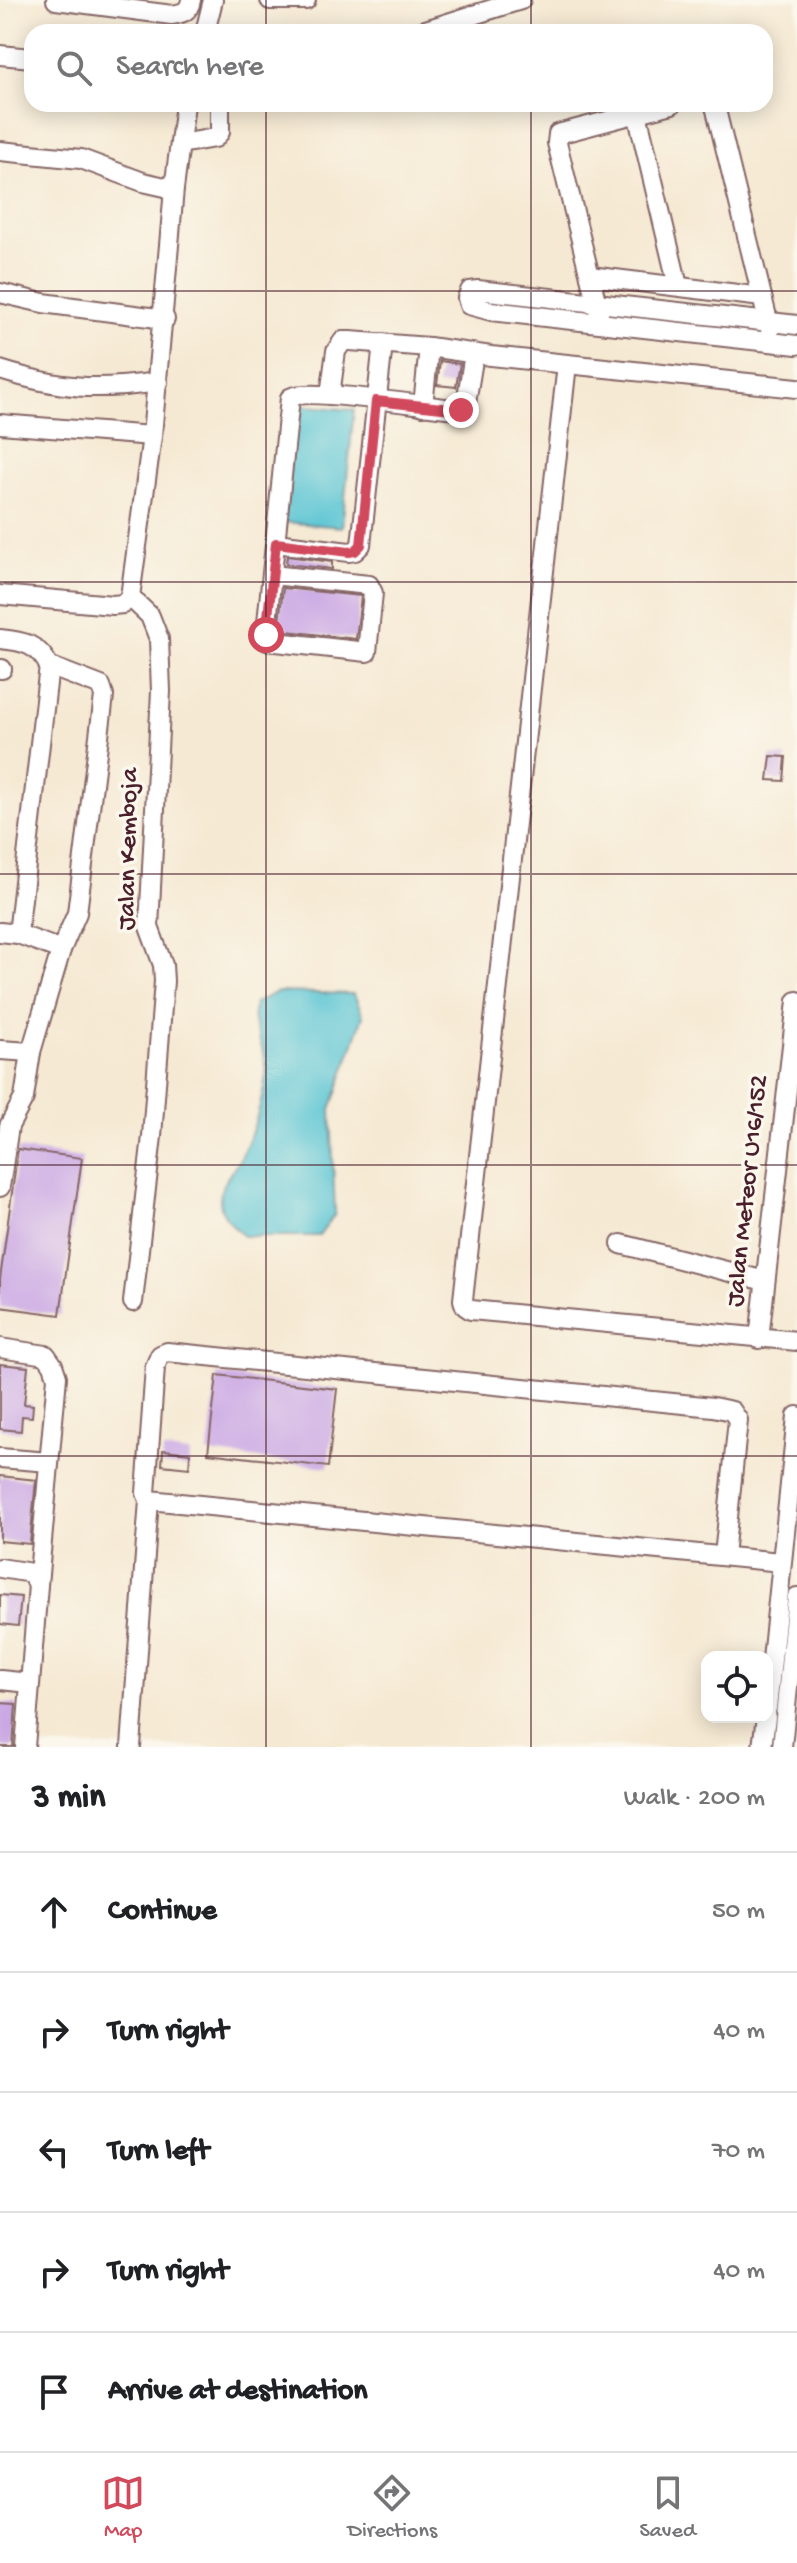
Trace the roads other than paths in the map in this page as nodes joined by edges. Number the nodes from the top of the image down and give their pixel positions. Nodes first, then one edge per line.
1 (56, 0) edge
2 (191, 0) edge
3 (213, 0) edge
4 (270, 0) edge
5 (306, 0) edge
6 (521, 0) edge
7 (207, 24) edge
8 (444, 24) edge
9 (0, 55) edge
10 (24, 57) edge
11 (184, 112) edge
12 (220, 112) edge
13 (641, 112) edge
14 (716, 112) edge
15 (637, 113) junction
16 (180, 144) junction
17 (0, 151) edge
18 (174, 189) junction
19 (590, 276) junction
20 (678, 286) junction
21 (0, 293) edge
22 (762, 297) junction
23 (597, 303) junction
24 (165, 319) junction
25 (768, 322) junction
26 (602, 324) junction
27 (797, 325) edge
28 (773, 342) junction
29 (383, 343) junction
30 (797, 345) edge
31 (429, 347) junction
32 (474, 354) junction
33 (567, 364) junction
34 (0, 370) edge
35 (158, 382) junction
36 (797, 388) edge
37 (330, 395) junction
38 (376, 401) junction
39 (423, 406) junction
40 (0, 424) edge
41 (152, 436) junction
42 (276, 543) junction
43 (272, 575) junction
44 (0, 595) edge
45 (130, 597) junction
46 (0, 639) edge
47 (49, 666) junction
48 (9, 933) edge
49 (61, 950) junction
50 (797, 1001) edge
51 (0, 1050) edge
52 (31, 1052) junction
53 (9, 1112) edge
54 (0, 1187) edge
55 (621, 1244) dead end
56 (765, 1281) junction
57 (133, 1302) dead end
58 (759, 1339) junction
59 (797, 1341) edge
60 (0, 1348) edge
61 (797, 1416) edge
62 (0, 1458) edge
63 (49, 1462) junction
64 (794, 1477) edge
65 (793, 1499) edge
66 (149, 1500) junction
67 (724, 1556) junction
68 (781, 1562) junction
69 (0, 1568) edge
70 (35, 1579) junction
71 (797, 1597) edge
72 (772, 1651) edge
73 (0, 1680) edge
74 (30, 1683) junction
75 (765, 1723) edge
76 (25, 1747) edge
77 (131, 1747) edge
78 (762, 1747) edge
79 (782, 1747) edge

1 - 2 street
3 - 7 street
4 - 5 street
6 - 8 street
9 - 10 street
11 - 16 street
12 - 16 street
13 - 15 street
14 - 22 street
15 - 19 street
15 - 20 street
16 - 18 street
17 - 18 street
18 - 24 street
19 - 20 street
19 - 23 street
20 - 22 street
21 - 24 street
22 - 25 street
23 - 25 street
23 - 26 street
23 - 26 street
24 - 35 street
25 - 27 street
25 - 28 street
26 - 28 street
28 - 30 street
29 - 31 street
29 - 37 street
29 - 38 street
31 - 32 street
31 - 39 street
32 - 33 street
32 - 39 street
33 - 36 street
33 - 58 street
34 - 35 street
35 - 41 street
37 - 38 street
37 - 42 street
38 - 39 street
38 - 42 street
40 - 41 street
41 - 45 street
42 - 43 street
43 - 43 street
44 - 45 street
45 - 57 street, Jalan Kemboja
46 - 47 street
47 - 48 street
47 - 49 street
48 - 49 street
49 - 52 street
50 - 56 street, Jalan Meteor U16/152
51 - 52 street
52 - 53 street
53 - 54 street
55 - 56 street
56 - 58 street, Jalan Meteor U16/152
58 - 59 street
60 - 63 street
61 - 64 street
62 - 63 street
63 - 70 street
64 - 65 street
65 - 68 street
66 - 67 street
66 - 67 street
66 - 77 street
67 - 68 street
68 - 72 street
69 - 70 street
70 - 74 street
71 - 79 street
73 - 74 street
74 - 76 street
75 - 78 street

